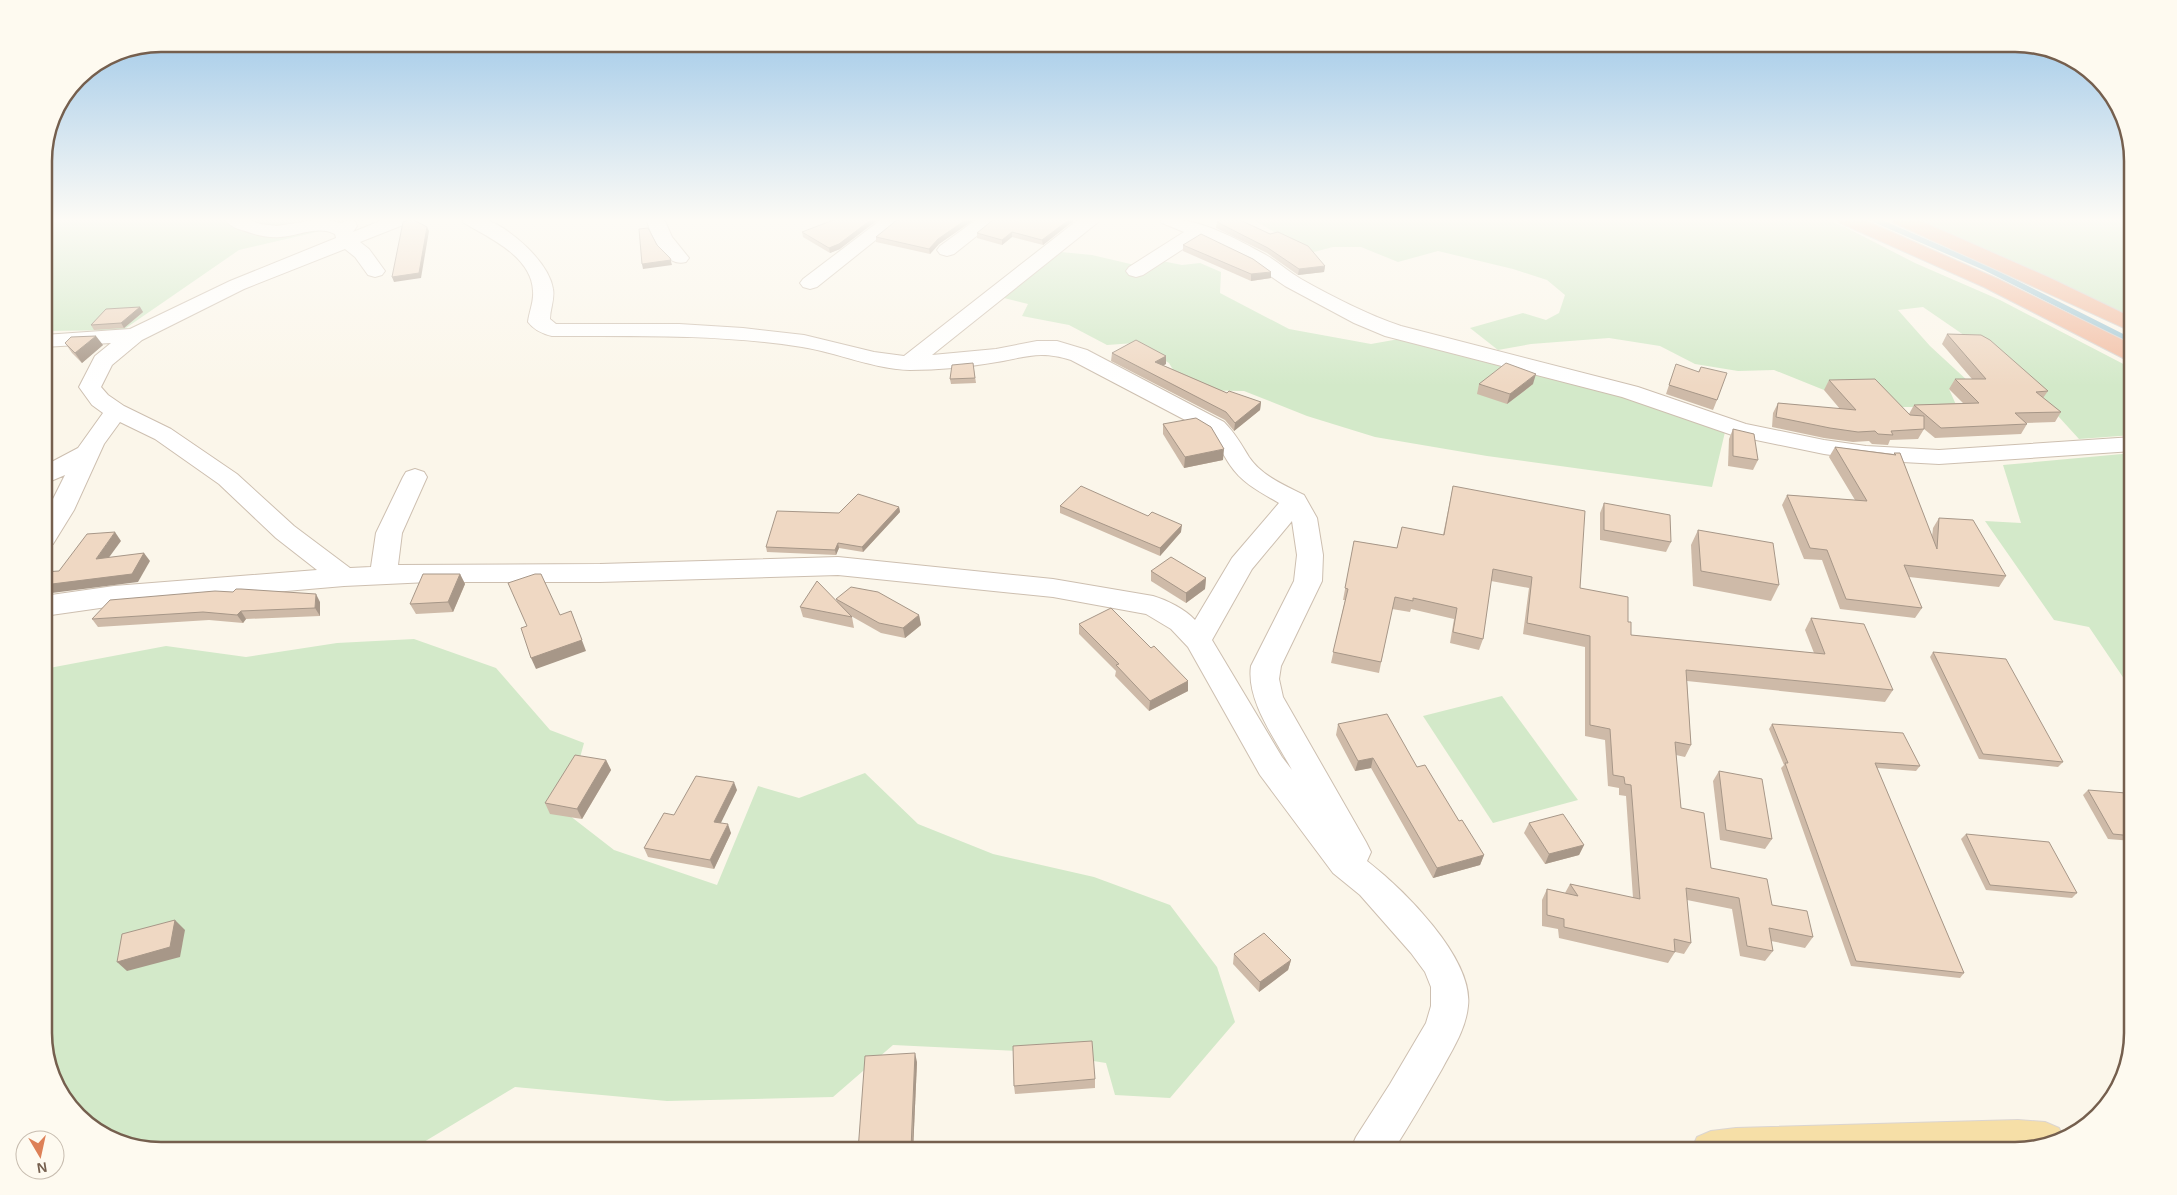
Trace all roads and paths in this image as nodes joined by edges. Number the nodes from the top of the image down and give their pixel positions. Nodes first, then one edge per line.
1 (258, 275) edge
2 (538, 275) edge
3 (821, 275) edge
4 (1020, 275) edge
5 (1281, 275) edge
6 (1972, 275) edge
7 (2027, 275) edge
8 (810, 283) dead end
9 (2124, 322) edge
10 (134, 335) junction
11 (53, 340) edge
12 (2124, 349) edge
13 (909, 363) junction
14 (116, 411) junction
15 (2124, 445) edge
16 (88, 452) junction
17 (53, 471) edge
18 (414, 476) dead end
19 (1296, 501) junction
20 (53, 523) edge
21 (383, 575) junction
22 (344, 577) junction
23 (53, 605) edge
24 (1198, 640) junction
25 (1372, 885) junction
26 (2034, 1141) edge
27 (1376, 1142) edge
28 (1937, 1142) edge

1 - 10 street
2 - 13 street
3 - 8 street
4 - 13 street
5 - 15 street
6 - 12 highway
7 - 9 highway
10 - 11 street
10 - 14 street
13 - 19 street
14 - 16 street
14 - 22 street
16 - 17 street
16 - 20 street
18 - 21 street
19 - 24 street
19 - 25 street
21 - 22 street
21 - 24 street
22 - 23 street
24 - 25 street
25 - 27 street
26 - 28 main road

